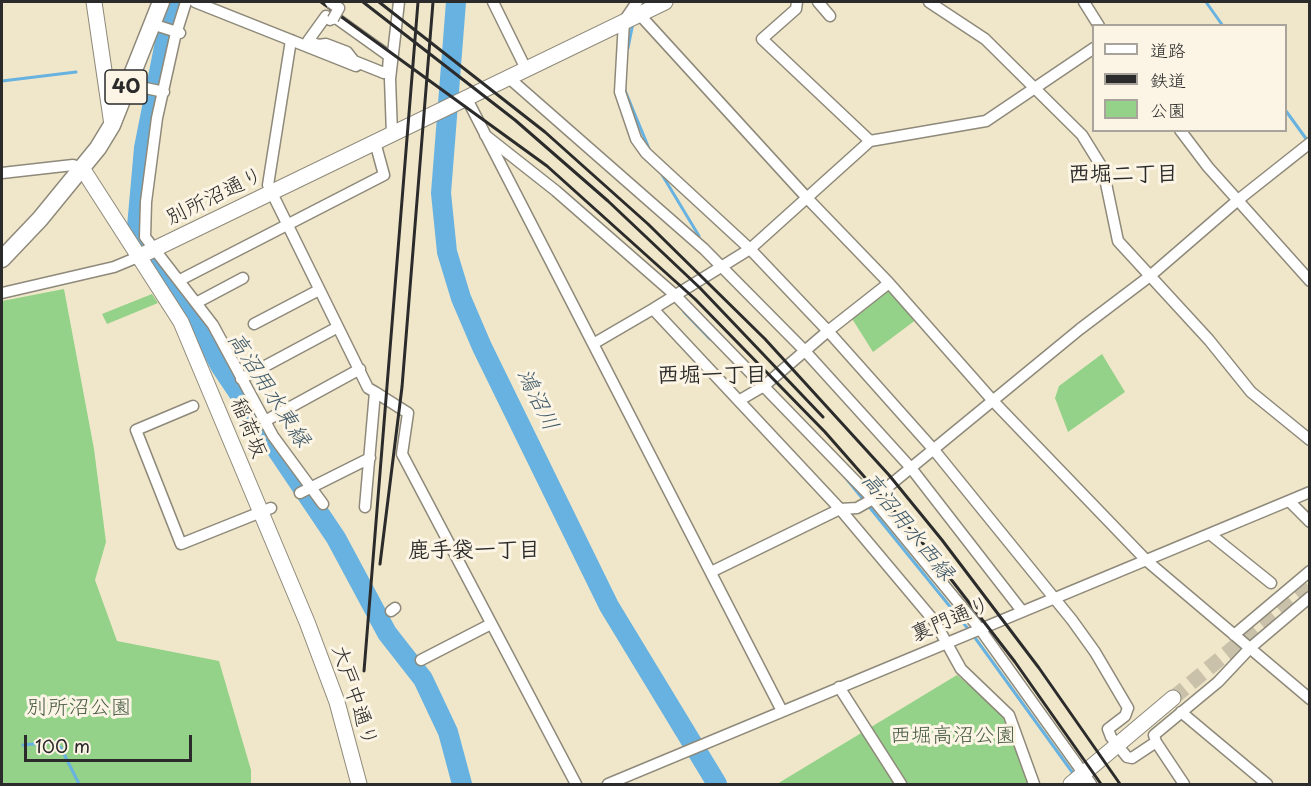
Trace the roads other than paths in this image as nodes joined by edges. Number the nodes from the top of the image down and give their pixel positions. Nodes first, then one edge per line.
1 (94, 2) edge
2 (161, 2) edge
3 (186, 2) edge
4 (195, 2) edge
5 (330, 2) edge
6 (399, 2) edge
7 (493, 2) edge
8 (665, 2) edge
9 (797, 2) edge
10 (818, 2) edge
11 (929, 2) edge
12 (1084, 2) edge
13 (634, 13) edge
14 (830, 16) dead end
15 (333, 19) dead end
16 (1098, 24) edge
17 (169, 30) junction
18 (291, 40) junction
19 (1092, 49) edge
20 (389, 56) joint
21 (526, 69) junction
22 (509, 78) junction
23 (390, 79) junction
24 (127, 84) junction
25 (1036, 89) junction
26 (157, 91) junction
27 (461, 101) junction
28 (112, 124) junction
29 (1182, 132) edge
30 (392, 134) junction
31 (485, 135) junction
32 (870, 141) junction
33 (375, 142) junction
34 (1310, 143) edge
35 (82, 168) junction
36 (2, 173) edge
37 (271, 194) junction
38 (807, 199) junction
39 (1238, 200) junction
40 (287, 225) junction
41 (750, 249) junction
42 (146, 254) junction
43 (2, 259) edge
44 (722, 267) junction
45 (1150, 276) junction
46 (243, 278) dead end
47 (180, 280) junction
48 (1310, 281) edge
49 (889, 284) junction
50 (319, 290) junction
51 (2, 293) edge
52 (675, 294) junction
53 (196, 303) junction
54 (652, 309) junction
55 (254, 324) dead end
56 (338, 327) junction
57 (828, 331) junction
58 (593, 344) junction
59 (804, 350) junction
60 (360, 369) junction
61 (241, 379) junction
62 (761, 387) junction
63 (375, 392) junction
64 (740, 400) junction
65 (994, 402) junction
66 (193, 406) dead end
67 (265, 421) junction
68 (1310, 440) edge
69 (934, 450) junction
70 (370, 458) junction
71 (911, 468) junction
72 (306, 489) junction
73 (1310, 492) edge
74 (872, 500) junction
75 (1289, 501) junction
76 (323, 504) dead end
77 (365, 507) dead end
78 (840, 509) junction
79 (265, 510) junction
80 (1310, 522) edge
81 (1210, 534) junction
82 (1147, 561) junction
83 (1310, 571) edge
84 (711, 572) junction
85 (1271, 583) dead end
86 (1310, 597) edge
87 (1053, 599) junction
88 (1022, 611) junction
89 (307, 622) joint
90 (491, 624) junction
91 (974, 631) junction
92 (1234, 635) junction
93 (946, 644) junction
94 (1250, 648) junction
95 (421, 660) dead end
96 (839, 687) junction
97 (1173, 698) tunnel mouth
98 (1310, 699) edge
99 (782, 711) junction
100 (1181, 712) junction
101 (1156, 742) junction
102 (1118, 745) junction
103 (1080, 780) edge
104 (358, 784) edge
105 (576, 784) edge
106 (608, 784) edge
107 (901, 784) edge
108 (1034, 784) edge
109 (1184, 784) edge
110 (1267, 784) edge

1 - 28 street
2 - 17 main road, 40
3 - 17 street
4 - 18 street
5 - 15 street, bridge
6 - 23 street
7 - 21 street
8 - 13 street
9 - 32 street
10 - 14 street
11 - 25 street
12 - 16 street
13 - 21 street
13 - 38 street
13 - 41 street
17 - 24 main road, 40
17 - 26 street
18 - 23 street
18 - 37 street
19 - 25 street
20 - 20 street
21 - 22 street
22 - 27 street
22 - 44 street
23 - 30 street
24 - 26 street
24 - 28 main road, 40
25 - 32 street
25 - 45 street
26 - 42 street
27 - 30 street, 別所沼通り
27 - 31 street
28 - 35 main road, 40
29 - 39 street
30 - 33 street, 別所沼通り
31 - 52 street
31 - 58 street
32 - 38 street
33 - 37 street, 別所沼通り
33 - 40 street
34 - 39 street
35 - 36 street
35 - 42 street, 稲荷坂
35 - 43 main road, 40
37 - 40 street
37 - 42 street, 別所沼通り
38 - 41 street
38 - 49 street
39 - 45 street
39 - 48 street
40 - 47 street
40 - 50 street
41 - 44 street
41 - 57 street
42 - 47 street
42 - 51 street, 別所沼通り
42 - 79 street, 稲荷坂
44 - 52 street
44 - 59 street
45 - 65 street
45 - 68 street
46 - 53 street
47 - 53 street
49 - 57 street
49 - 65 street
50 - 55 street
50 - 56 street
52 - 54 street
52 - 62 street
53 - 61 street
54 - 58 street
54 - 64 street
56 - 60 street
56 - 61 street
57 - 59 street
57 - 69 street
58 - 84 street
59 - 62 street
59 - 71 street
60 - 63 street
60 - 67 street
61 - 67 street
62 - 64 street
62 - 74 street
63 - 70 street
63 - 90 street
64 - 78 street
65 - 69 street
65 - 82 street
66 - 79 street
67 - 72 street
69 - 71 street
69 - 87 street
70 - 72 street
70 - 77 street
71 - 74 street
71 - 88 street
72 - 76 street
73 - 75 street, 裏門通り
74 - 78 street
74 - 91 street
75 - 80 street
75 - 81 street, 裏門通り
78 - 84 street
78 - 93 street
79 - 89 street, 稲荷坂
81 - 82 street, 裏門通り
81 - 85 street
82 - 87 street, 裏門通り
82 - 92 street
83 - 92 street
84 - 99 street
86 - 94 street
87 - 88 street, 裏門通り
87 - 102 street
88 - 91 street, 裏門通り
89 - 104 street, 大戸中通り
90 - 95 street
90 - 105 street
91 - 93 street, 裏門通り
91 - 103 street
92 - 94 street
93 - 96 street, 裏門通り
93 - 108 street
94 - 98 street
94 - 100 street
96 - 99 street, 裏門通り
96 - 107 street
97 - 102 street
99 - 106 street, 裏門通り
100 - 101 street
100 - 110 street
101 - 102 street
101 - 109 street
102 - 103 street

